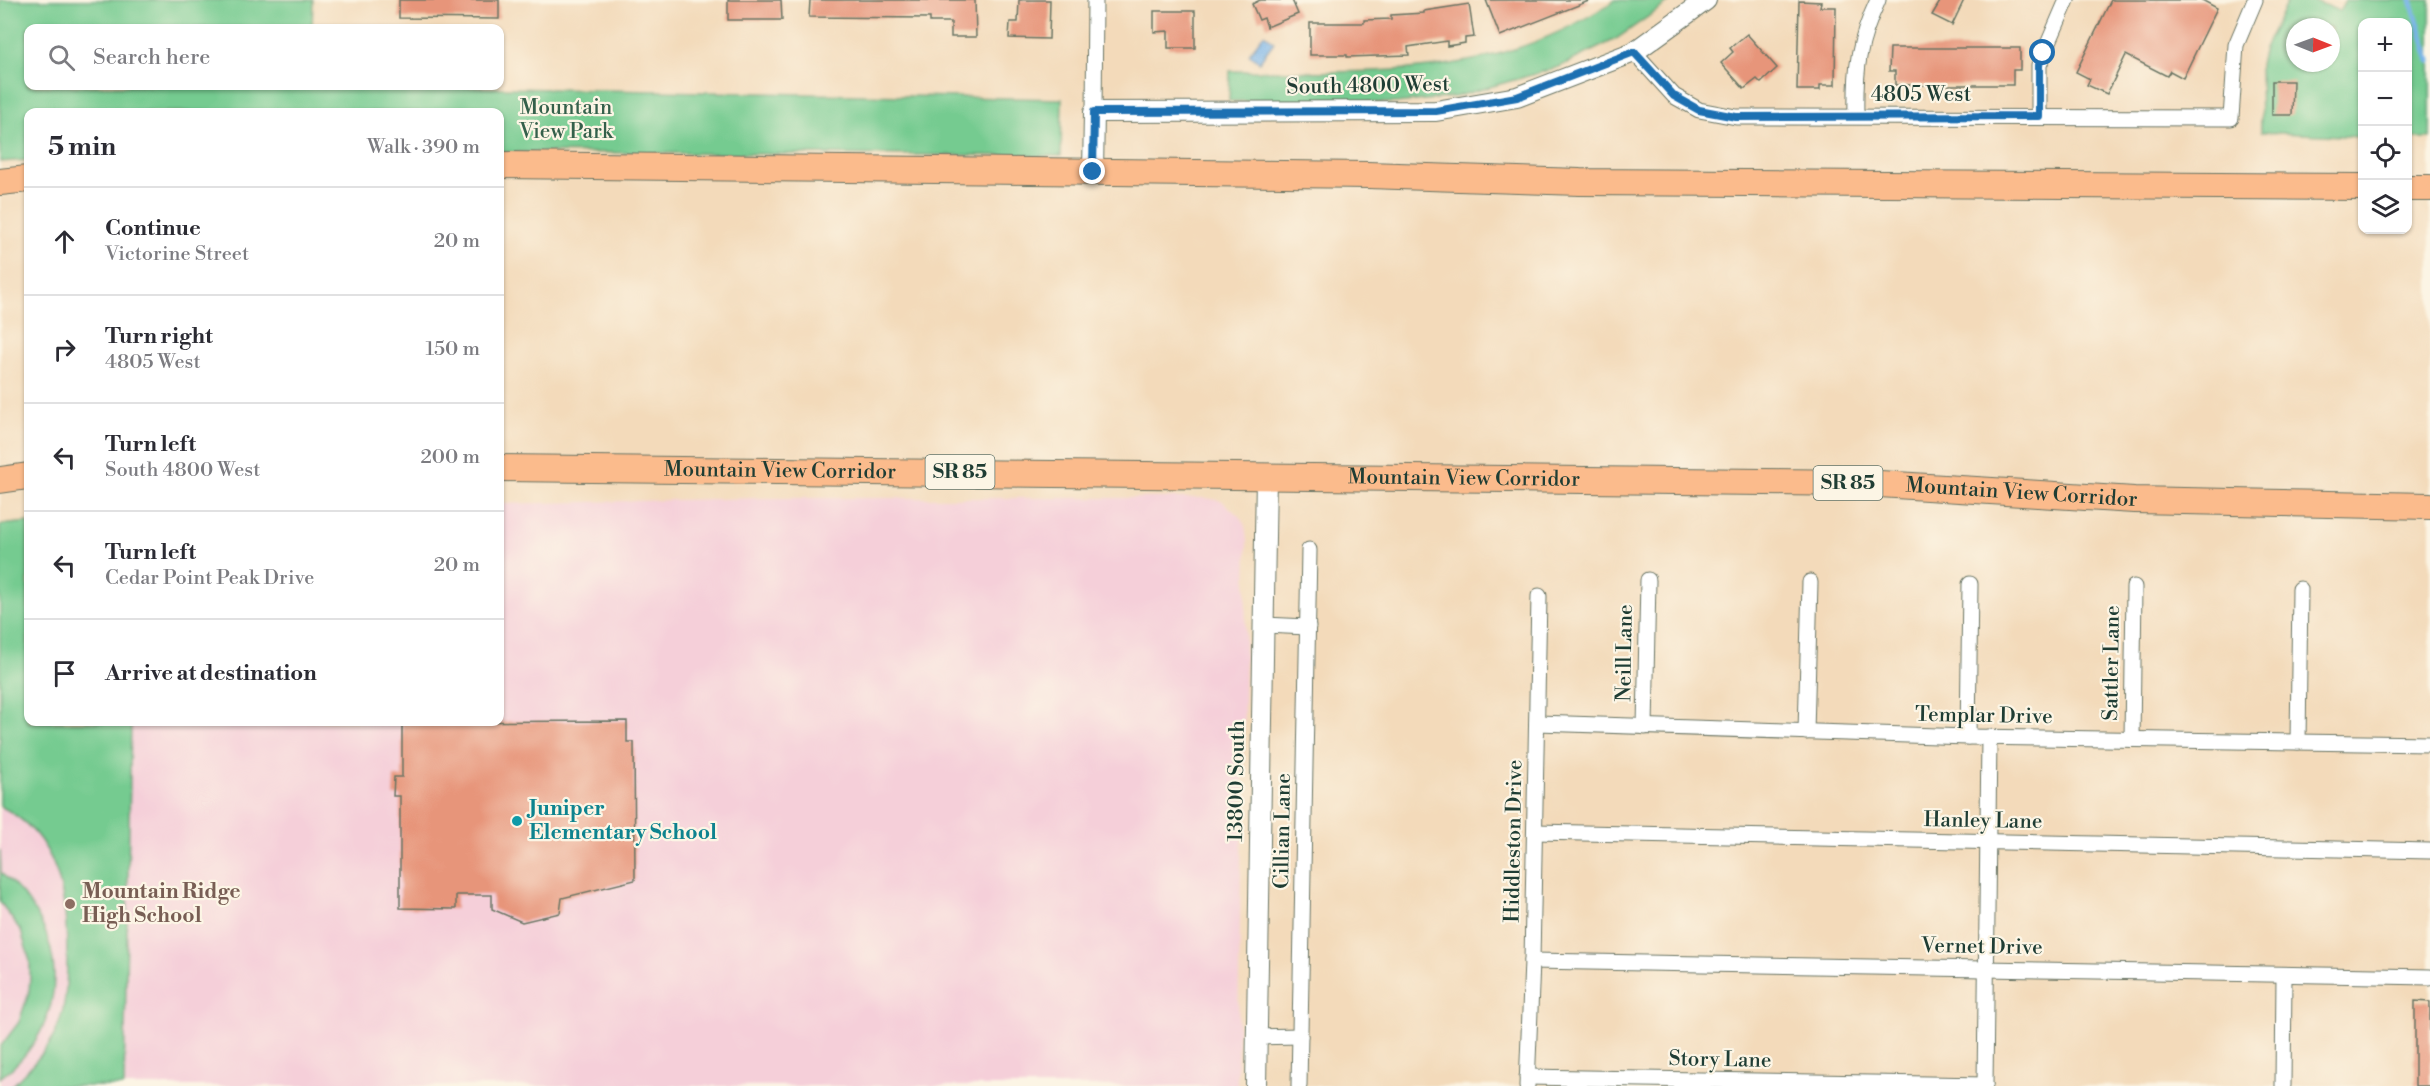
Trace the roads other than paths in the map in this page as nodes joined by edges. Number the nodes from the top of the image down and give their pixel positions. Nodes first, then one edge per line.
1 (1095, 0) edge
2 (1706, 0) edge
3 (1878, 0) edge
4 (2067, 0) edge
5 (2255, 0) edge
6 (1634, 52) junction
7 (1094, 112) junction
8 (1856, 116) junction
9 (2039, 116) junction
10 (504, 165) edge
11 (1093, 172) junction
12 (24, 179) edge
13 (0, 182) edge
14 (2358, 188) edge
15 (2412, 188) edge
16 (2430, 188) edge
17 (504, 468) edge
18 (1266, 476) junction
19 (24, 477) edge
20 (0, 480) edge
21 (2430, 506) edge
22 (1309, 550) dead end
23 (1648, 580) dead end
24 (1810, 582) dead end
25 (1970, 584) dead end
26 (2134, 587) dead end
27 (2300, 589) dead end
28 (1539, 596) dead end
29 (1264, 626) junction
30 (1308, 627) junction
31 (1538, 723) junction
32 (1645, 726) junction
33 (1806, 732) junction
34 (1968, 737) junction
35 (1989, 737) junction
36 (2132, 739) junction
37 (2298, 742) junction
38 (2430, 744) edge
39 (1535, 832) junction
40 (1988, 842) junction
41 (2430, 851) edge
42 (1532, 960) junction
43 (1985, 967) junction
44 (2284, 975) junction
45 (2430, 977) edge
46 (1300, 1036) junction
47 (1257, 1037) junction
48 (1527, 1082) edge
49 (1256, 1086) edge
50 (1299, 1086) edge
51 (1985, 1086) edge
52 (2283, 1086) edge

1 - 7 street
2 - 6 street, South 4800 West
3 - 8 street
4 - 9 street
5 - 9 street, 4805 West
6 - 7 street, South 4800 West
6 - 8 street, 4805 West
7 - 11 street
8 - 9 street, 4805 West
10 - 11 highway
11 - 14 highway
12 - 13 highway
15 - 16 highway
17 - 18 highway, Mountain View Corridor / SR 85
18 - 21 highway, Mountain View Corridor / SR 85
18 - 29 street, 13800 South
19 - 20 highway
22 - 30 street, Cillian Lane
23 - 32 street, Neill Lane
24 - 33 street
25 - 34 street
26 - 36 street, Sattler Lane
27 - 37 street
28 - 31 street, Hiddleston Drive
29 - 30 street
29 - 47 street, 13800 South
30 - 46 street, Cillian Lane
31 - 32 street, Templar Drive
31 - 39 street, Hiddleston Drive
32 - 33 street, Templar Drive
33 - 34 street, Templar Drive
34 - 35 street, Templar Drive
35 - 36 street, Templar Drive
35 - 40 street
36 - 37 street, Templar Drive
37 - 38 street, Templar Drive
39 - 40 street, Hanley Lane
39 - 42 street, Hiddleston Drive
40 - 41 street, Hanley Lane
40 - 43 street
42 - 43 street, Vernet Drive
42 - 48 street, Hiddleston Drive
43 - 44 street, Vernet Drive
43 - 51 street
44 - 45 street, Vernet Drive
44 - 52 street
46 - 47 street
46 - 50 street, Cillian Lane
47 - 49 street, 13800 South
48 - 51 street, Story Lane

